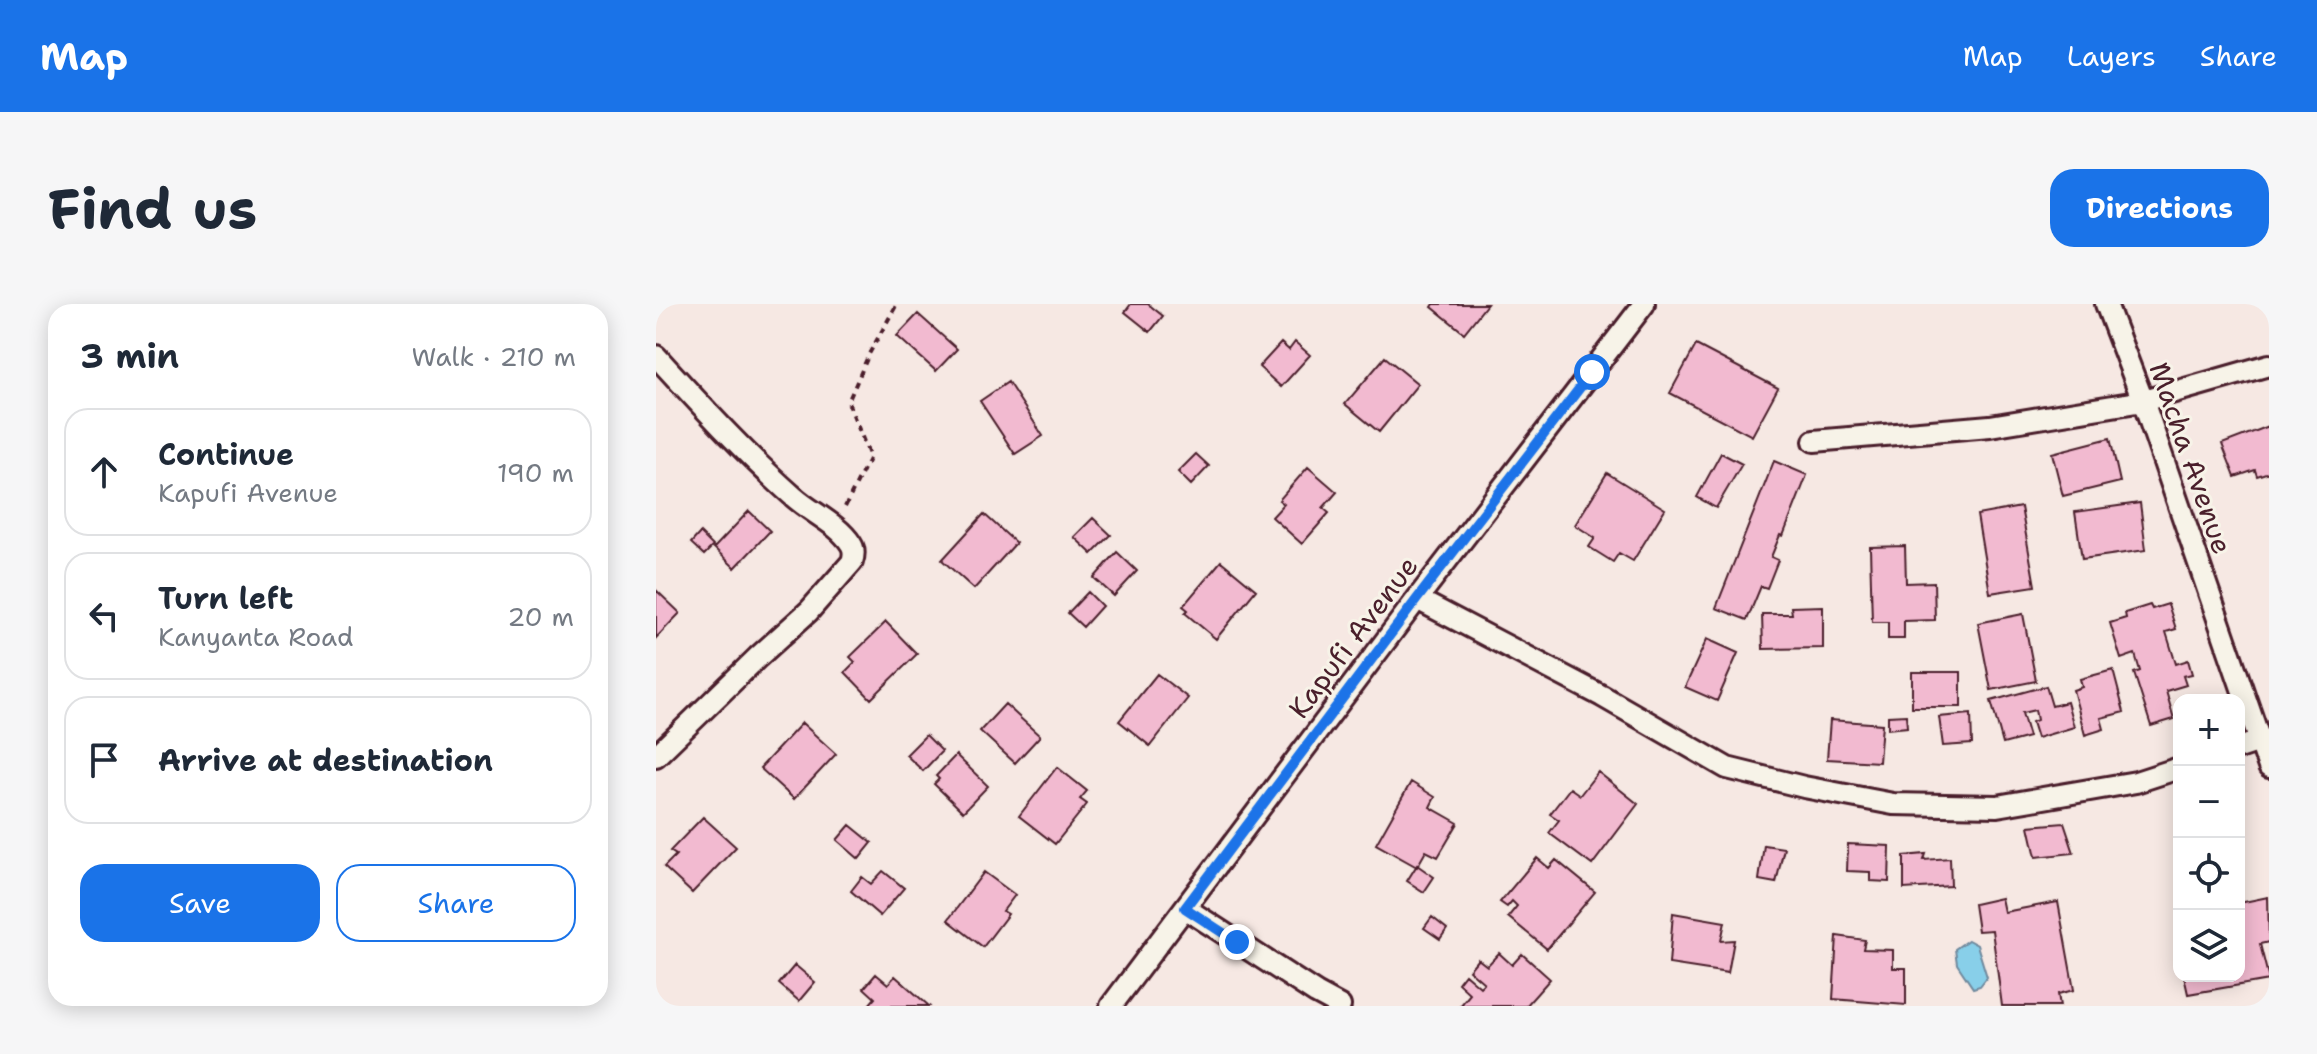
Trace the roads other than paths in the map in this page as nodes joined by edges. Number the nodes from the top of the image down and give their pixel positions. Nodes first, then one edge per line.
1 (1644, 304) edge
2 (2106, 304) edge
3 (656, 356) edge
4 (2269, 365) edge
5 (2143, 401) junction
6 (1814, 441) dead end
7 (1417, 599) junction
8 (2260, 741) junction
9 (2245, 746) edge
10 (656, 756) edge
11 (2269, 767) edge
12 (2173, 770) edge
13 (1185, 908) junction
14 (1111, 1006) edge
15 (1340, 1006) edge

1 - 7 street, Kapufi Avenue
2 - 5 street, Macha Avenue
3 - 10 street
4 - 5 street
5 - 6 street
5 - 8 street, Macha Avenue
7 - 12 street
7 - 13 street, Kapufi Avenue
8 - 9 street
8 - 11 street, Macha Avenue
13 - 14 street, Kapufi Avenue
13 - 15 street

